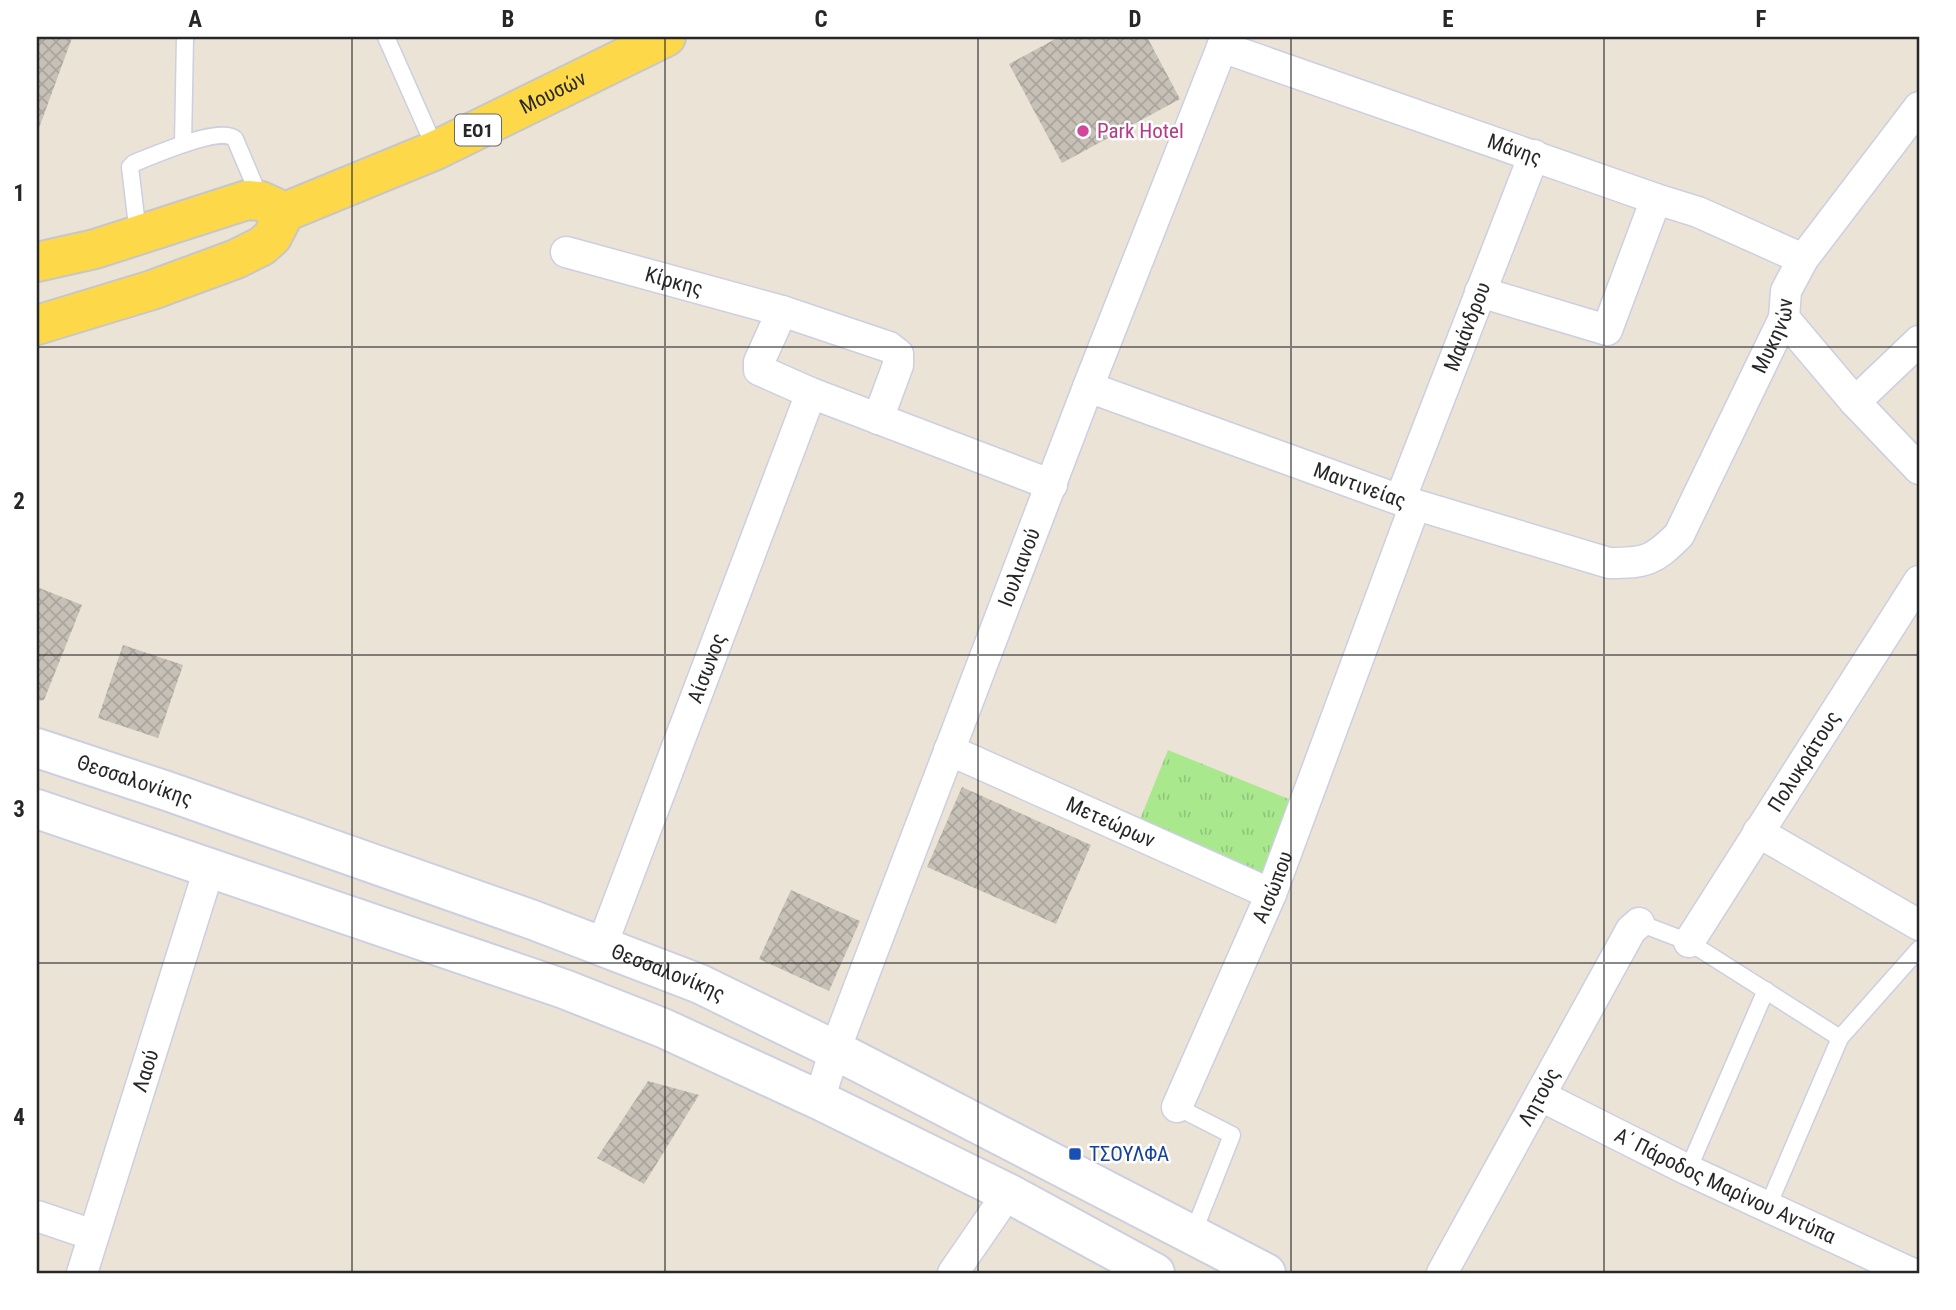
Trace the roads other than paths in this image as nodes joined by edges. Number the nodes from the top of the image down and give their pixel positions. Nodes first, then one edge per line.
1 (185, 37) edge
2 (386, 37) edge
3 (666, 37) edge
4 (1224, 42) edge
5 (1919, 107) edge
6 (183, 144) junction
7 (436, 150) junction
8 (1534, 155) junction
9 (1656, 199) junction
10 (273, 206) junction
11 (138, 234) junction
12 (566, 252) dead end
13 (1803, 259) junction
14 (37, 262) edge
15 (1480, 292) junction
16 (782, 311) junction
17 (1784, 318) junction
18 (37, 325) edge
19 (1919, 341) edge
20 (1088, 387) junction
21 (811, 393) junction
22 (1856, 402) junction
23 (878, 419) junction
24 (1919, 469) edge
25 (1052, 485) junction
26 (1408, 502) junction
27 (1635, 563) joint
28 (1919, 581) edge
29 (37, 748) edge
30 (949, 750) junction
31 (37, 809) edge
32 (1758, 832) junction
33 (209, 869) junction
34 (1271, 894) junction
35 (1639, 923) joint
36 (1919, 925) edge
37 (1689, 942) junction
38 (602, 945) junction
39 (1919, 949) edge
40 (1766, 990) junction
41 (1840, 1038) junction
42 (835, 1050) junction
43 (1541, 1096) junction
44 (819, 1100) junction
45 (1177, 1107) joint
46 (1688, 1170) junction
47 (1008, 1193) junction
48 (1768, 1206) junction
49 (37, 1216) edge
50 (93, 1235) junction
51 (1192, 1236) junction
52 (82, 1273) edge
53 (953, 1273) edge
54 (1155, 1273) edge
55 (1266, 1273) edge
56 (1442, 1273) edge
57 (1911, 1273) edge

1 - 6 lane
2 - 7 lane
3 - 7 main road, Μουσών / ΕΟ1
4 - 8 street, Μάνης
4 - 20 street, Ιουλιανού
5 - 13 street, Μυκηνών
6 - 10 lane
6 - 11 lane
7 - 10 main road, Μουσών / ΕΟ1
8 - 9 street, Μάνης
8 - 15 street, Μαιάνδρου
9 - 13 street, Μάνης
9 - 15 street
10 - 11 main road, Μουσών / ΕΟ1
10 - 18 main road
11 - 14 main road, Μουσών / ΕΟ1
12 - 16 street, Κίρκης
13 - 17 street, Μυκηνών
15 - 26 street, Μαιάνδρου
16 - 21 street
16 - 23 street, Κίρκης
17 - 22 street
17 - 27 street, Μυκηνών
19 - 22 street
20 - 25 street, Ιουλιανού
20 - 26 street, Μαντινείας
21 - 23 street
21 - 38 street, Αίσωνος
22 - 24 street
23 - 25 street
25 - 30 street, Ιουλιανού
26 - 27 street, Μαντινείας
26 - 34 street, Αισώπου
28 - 32 street, Πολυκράτους
29 - 38 main road, Θεσσαλονίκης
30 - 34 street, Μετεώρων
30 - 42 street, Ιουλιανού
31 - 33 main road
32 - 36 street
32 - 37 street, Πολυκράτους
33 - 44 main road
33 - 50 street, Λαού
34 - 45 street, Αισώπου
35 - 37 lane
35 - 43 street, Λητούς
37 - 40 lane
38 - 42 main road, Θεσσαλονίκης
39 - 41 lane
40 - 41 lane
40 - 46 lane
41 - 48 lane
42 - 44 street, Ιουλιανού
42 - 51 main road, Θεσσαλονίκης
43 - 46 street, Α΄ Πάροδος Μαρίνου Αντύπα
43 - 56 street, Λητούς
44 - 47 main road
45 - 51 lane, Αισώπου
46 - 48 street, Α΄ Πάροδος Μαρίνου Αντύπα
47 - 53 street
47 - 54 main road
48 - 57 street, Α΄ Πάροδος Μαρίνου Αντύπα
49 - 50 street
50 - 52 street, Λαού
51 - 55 main road, Θεσσαλονίκης

